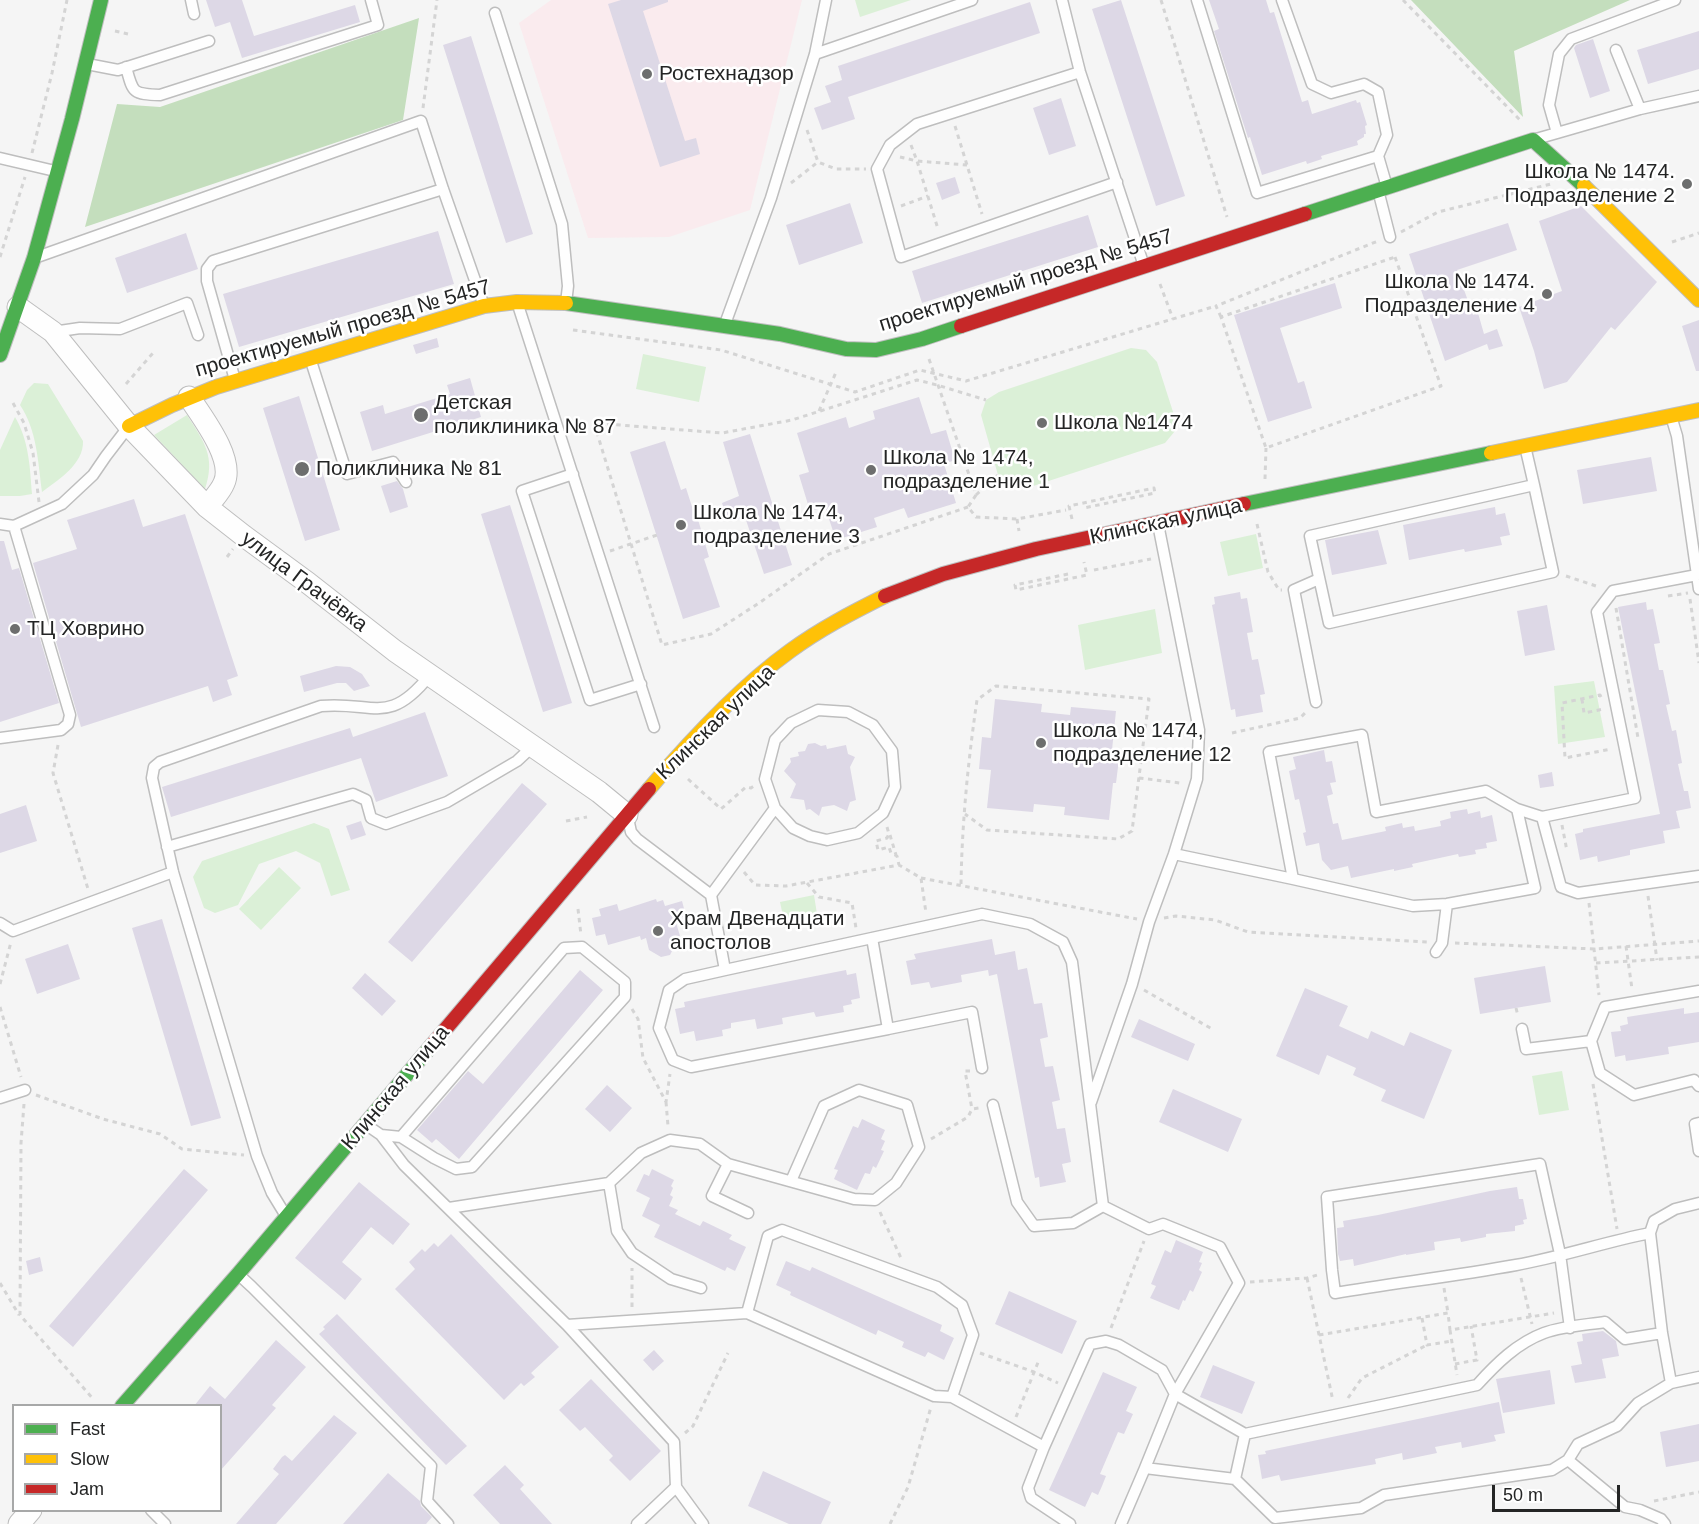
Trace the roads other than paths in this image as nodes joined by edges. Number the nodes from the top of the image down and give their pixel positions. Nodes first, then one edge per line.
1 (101, 0) edge
2 (191, 0) edge
3 (370, 0) edge
4 (826, 0) edge
5 (972, 0) edge
6 (1062, 0) edge
7 (1197, 0) edge
8 (1282, 0) edge
9 (1675, 0) edge
10 (495, 13) dead end
11 (194, 14) dead end
12 (209, 40) dead end
13 (1616, 50) dead end
14 (815, 54) junction
15 (86, 63) junction
16 (126, 68) junction
17 (1080, 72) junction
18 (1699, 96) edge
19 (1640, 109) junction
20 (1557, 133) junction
21 (1533, 140) junction
22 (1378, 156) junction
23 (0, 158) edge
24 (58, 172) junction
25 (1117, 182) junction
26 (1383, 188) junction
27 (442, 189) junction
28 (1390, 237) dead end
29 (34, 258) junction
30 (1149, 265) junction
31 (1699, 300) edge
32 (517, 302) junction
33 (566, 303) junction
34 (484, 306) junction
35 (18, 307) junction
36 (725, 325) junction
37 (53, 332) junction
38 (198, 334) dead end
39 (0, 355) edge
40 (310, 358) junction
41 (235, 380) junction
42 (189, 397) junction
43 (1699, 410) edge
44 (1671, 416) junction
45 (129, 426) junction
46 (1525, 446) junction
47 (573, 474) junction
48 (406, 482) dead end
49 (1534, 485) junction
50 (207, 507) junction
51 (0, 524) edge
52 (1158, 524) junction
53 (14, 526) junction
54 (1697, 575) junction
55 (1319, 579) junction
56 (1694, 591) edge
57 (430, 675) junction
58 (640, 684) junction
59 (1316, 702) road end
60 (654, 727) dead end
61 (0, 738) edge
62 (532, 747) junction
63 (775, 808) junction
64 (1517, 809) junction
65 (627, 815) junction
66 (1542, 817) junction
67 (168, 848) junction
68 (1174, 854) junction
69 (173, 872) junction
70 (1699, 876) edge
71 (1293, 879) junction
72 (711, 895) junction
73 (1447, 904) junction
74 (0, 923) edge
75 (872, 938) junction
76 (1439, 947) road end
77 (725, 970) junction
78 (1699, 991) edge
79 (888, 1029) junction
80 (1522, 1029) dead end
81 (1591, 1041) junction
82 (982, 1068) dead end
83 (1699, 1086) edge
84 (25, 1090) road end
85 (0, 1098) edge
86 (1091, 1104) junction
87 (993, 1105) road end
88 (1699, 1123) edge
89 (365, 1124) junction
90 (381, 1135) junction
91 (401, 1137) junction
92 (1699, 1151) edge
93 (728, 1164) junction
94 (791, 1181) junction
95 (609, 1183) junction
96 (1699, 1203) edge
97 (1103, 1206) junction
98 (449, 1209) junction
99 (748, 1213) dead end
100 (286, 1216) junction
101 (1650, 1233) junction
102 (1560, 1254) junction
103 (238, 1274) junction
104 (701, 1288) dead end
105 (747, 1313) junction
106 (567, 1325) junction
107 (1570, 1328) junction
108 (1662, 1333) junction
109 (1699, 1377) edge
110 (1671, 1383) junction
111 (1175, 1394) junction
112 (952, 1397) junction
113 (124, 1404) edge
114 (1245, 1434) junction
115 (1044, 1447) junction
116 (1568, 1460) junction
117 (1145, 1467) junction
118 (1235, 1479) junction
119 (676, 1487) junction
120 (29, 1512) edge
121 (153, 1512) edge
122 (19, 1524) edge
123 (165, 1524) edge
124 (448, 1524) edge
125 (637, 1524) edge
126 (703, 1524) edge
127 (1070, 1524) edge
128 (1121, 1524) edge
129 (1665, 1524) edge

1 - 15 street
2 - 11 lane
3 - 16 lane
4 - 14 lane
5 - 14 lane
6 - 17 lane
7 - 22 lane
8 - 22 lane
9 - 20 lane
10 - 33 lane
12 - 16 lane
13 - 19 lane
14 - 36 lane
15 - 16 lane
15 - 24 street
17 - 25 lane
17 - 25 lane
18 - 19 lane
19 - 20 lane
20 - 21 lane
21 - 26 street, проектируемый проезд № 5457
21 - 31 street
22 - 26 lane
23 - 24 lane
24 - 29 street
25 - 30 lane
26 - 28 lane
26 - 30 street, проектируемый проезд № 5457
27 - 29 lane
27 - 34 lane
27 - 41 lane
29 - 35 street
30 - 36 street, проектируемый проезд № 5457
32 - 33 street, проектируемый проезд № 5457
32 - 34 street, проектируемый проезд № 5457
32 - 47 lane
33 - 36 street, проектируемый проезд № 5457
34 - 40 street, проектируемый проезд № 5457
35 - 37 street, улица Грачёвка
35 - 39 street
37 - 38 lane
37 - 45 street, улица Грачёвка
40 - 41 street, проектируемый проезд № 5457
40 - 48 lane
41 - 42 street, проектируемый проезд № 5457
42 - 45 street, проектируемый проезд № 5457
42 - 50 street
43 - 44 street, Клинская улица
44 - 46 street, Клинская улица
44 - 54 lane
45 - 50 street, улица Грачёвка
45 - 53 lane
46 - 49 lane
46 - 52 street, Клинская улица
47 - 58 lane
47 - 58 lane
49 - 55 lane
49 - 55 lane
50 - 57 street, улица Грачёвка
51 - 53 lane
52 - 65 street, Клинская улица
52 - 68 lane
53 - 61 lane
54 - 56 lane
54 - 66 lane
55 - 59 lane
57 - 62 street, улица Грачёвка
57 - 67 lane
58 - 60 lane
62 - 65 street, улица Грачёвка
62 - 67 lane
63 - 63 lane
63 - 72 lane
64 - 66 lane
64 - 71 lane
64 - 73 lane
65 - 72 lane
65 - 89 street, Клинская улица
66 - 70 lane
67 - 69 lane
68 - 71 lane
68 - 86 lane
69 - 74 lane
69 - 100 lane
71 - 73 lane
72 - 77 lane
73 - 76 lane
75 - 77 lane
75 - 79 lane
75 - 86 lane
77 - 79 lane
78 - 81 lane
79 - 82 lane
80 - 81 lane
81 - 83 lane
84 - 85 lane
86 - 97 lane
87 - 97 lane
88 - 92 lane
89 - 90 lane
89 - 100 street, Клинская улица
90 - 91 lane
90 - 98 lane
91 - 91 lane
93 - 94 lane
93 - 95 lane
93 - 99 lane
94 - 94 lane
95 - 98 lane
95 - 104 lane
96 - 101 lane
97 - 111 lane
98 - 106 lane
100 - 103 street, Клинская улица
101 - 102 lane
101 - 108 lane
102 - 102 lane
102 - 107 lane
103 - 113 street, Клинская улица
103 - 124 lane
105 - 106 lane
105 - 112 lane
105 - 112 lane
106 - 119 lane
107 - 108 lane
107 - 114 lane
108 - 110 lane
109 - 110 lane
110 - 116 lane
111 - 114 lane
111 - 115 lane
111 - 117 lane
112 - 115 lane
114 - 118 lane
115 - 127 lane
116 - 118 lane
116 - 129 lane
117 - 118 lane
117 - 128 lane
119 - 125 lane
119 - 126 lane
120 - 122 street
121 - 123 lane

